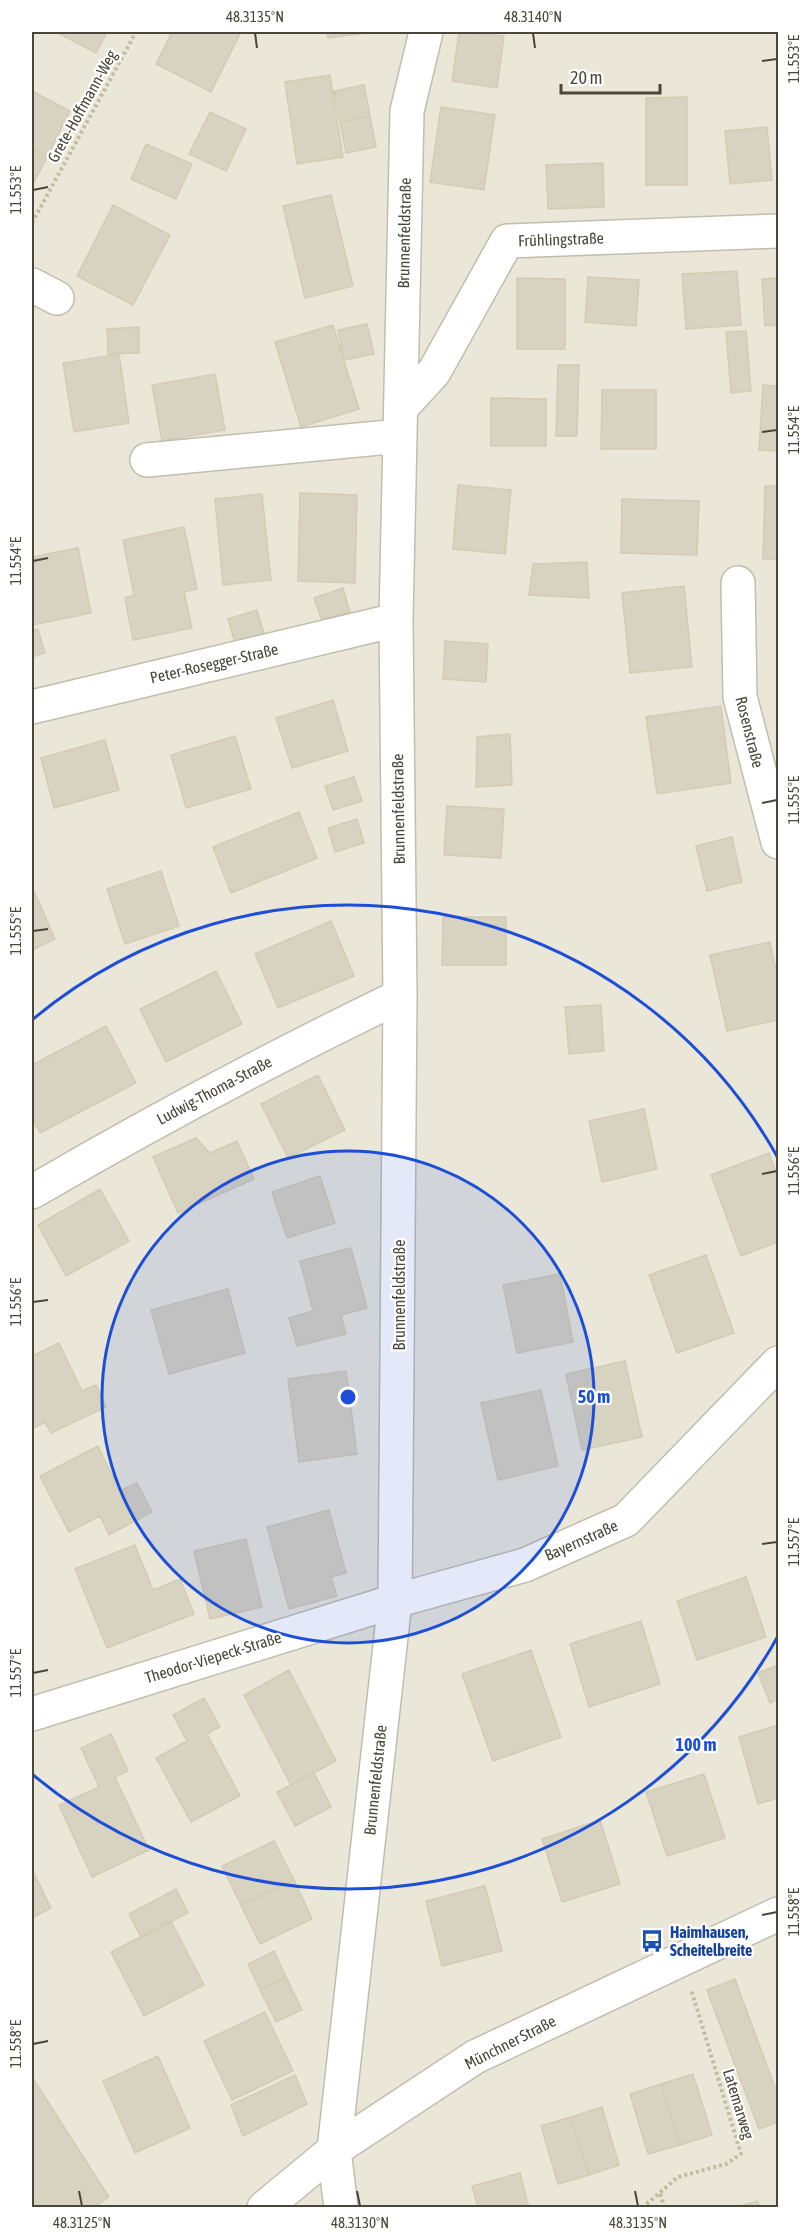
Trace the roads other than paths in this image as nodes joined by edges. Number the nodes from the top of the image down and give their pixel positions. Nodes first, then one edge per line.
1 (426, 32) edge
2 (778, 231) edge
3 (400, 422) junction
4 (147, 460) dead end
5 (738, 583) dead end
6 (396, 620) junction
7 (32, 707) edge
8 (778, 842) edge
9 (400, 996) junction
10 (32, 1192) edge
11 (778, 1363) edge
12 (395, 1601) junction
13 (33, 1706) edge
14 (778, 1914) edge
15 (334, 2150) junction
16 (264, 2208) edge
17 (341, 2208) edge

1 - 3 street, Brunnenfeldstraße
2 - 3 street, Frühlingstraße
3 - 4 street
3 - 6 street, Brunnenfeldstraße
5 - 8 street, Rosenstraße
6 - 7 street, Peter-Rosegger-Straße
6 - 9 street, Brunnenfeldstraße
9 - 10 street, Ludwig-Thoma-Straße
9 - 12 street, Brunnenfeldstraße
11 - 12 street, Bayernstraße
12 - 13 street, Theodor-Viepeck-Straße
12 - 15 street, Brunnenfeldstraße
14 - 15 street, Münchner Straße
15 - 16 street, Münchner Straße
15 - 17 street, Brunnenfeldstraße

